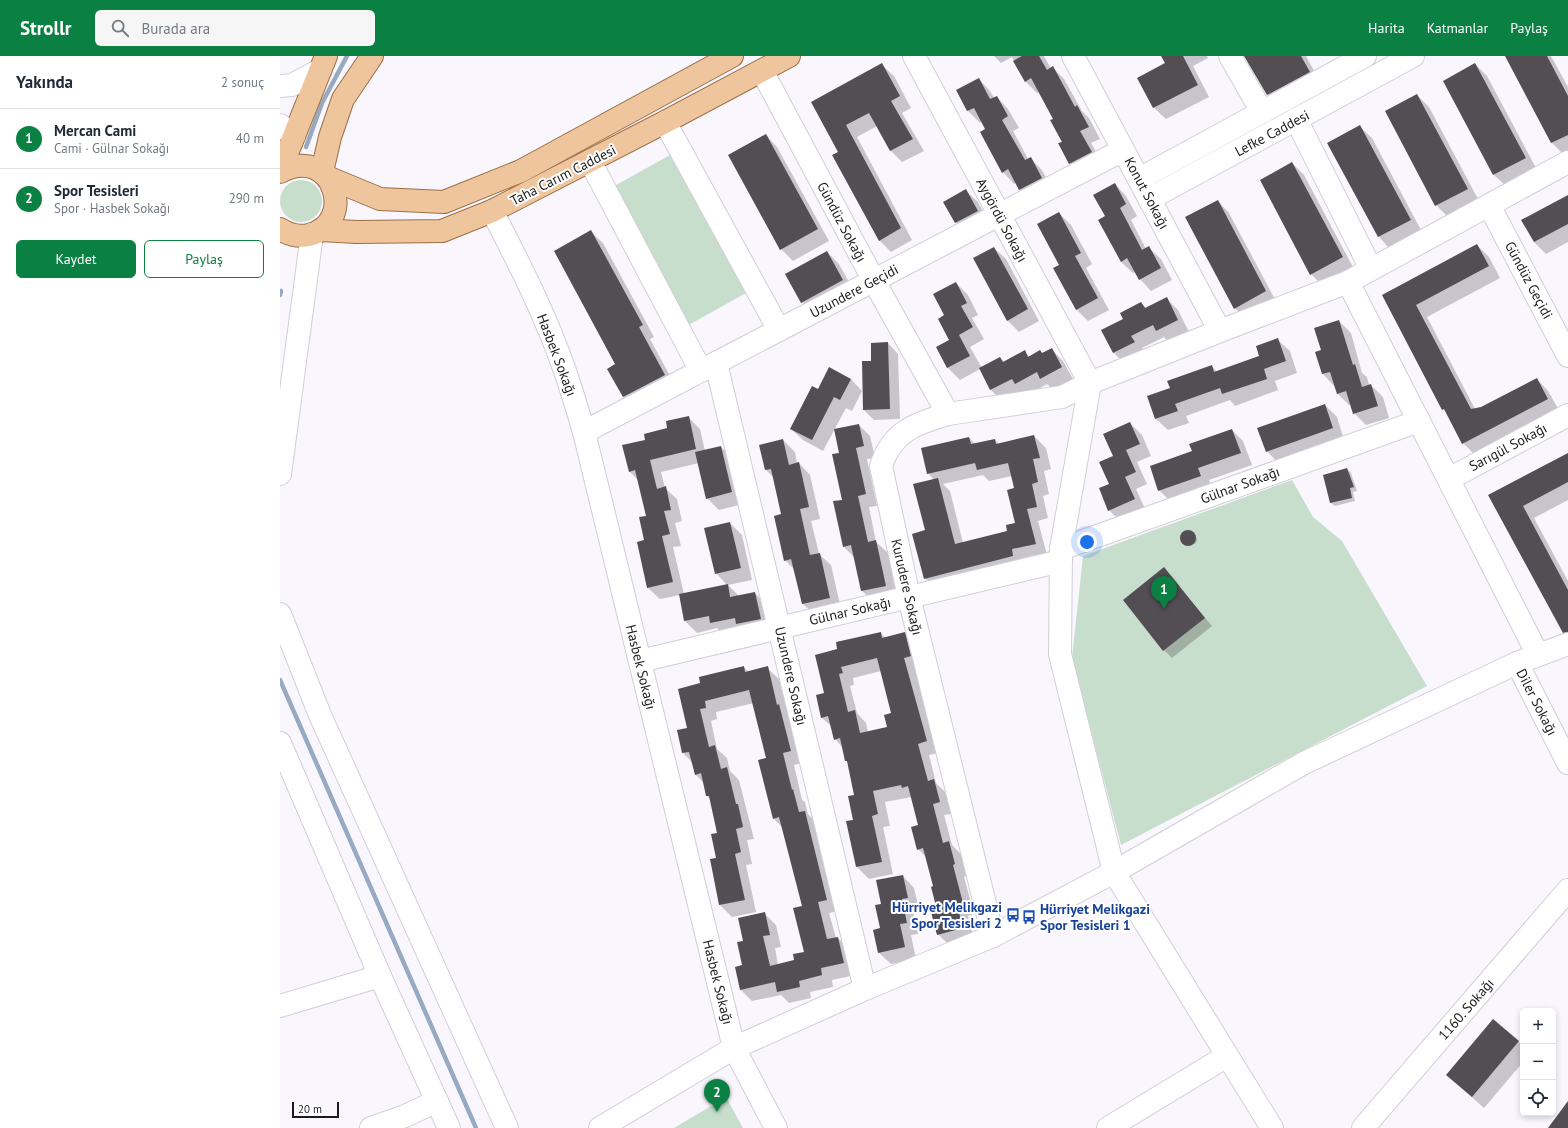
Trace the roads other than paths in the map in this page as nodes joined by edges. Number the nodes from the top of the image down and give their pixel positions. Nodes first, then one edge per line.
1 (372, 56) edge
2 (732, 56) edge
3 (789, 56) edge
4 (914, 56) edge
5 (1073, 56) edge
6 (1230, 56) edge
7 (1365, 56) edge
8 (1399, 59) edge
9 (323, 63) edge
10 (762, 70) junction
11 (280, 86) edge
12 (1262, 112) junction
13 (1296, 120) junction
14 (665, 122) junction
15 (287, 131) edge
16 (1123, 150) junction
17 (590, 161) junction
18 (1568, 162) edge
19 (280, 172) edge
20 (325, 175) junction
21 (1139, 179) junction
22 (1150, 199) junction
23 (1489, 205) junction
24 (492, 211) junction
25 (999, 215) junction
26 (280, 229) edge
27 (316, 232) junction
28 (1372, 269) junction
29 (874, 281) junction
30 (1348, 282) junction
31 (779, 330) junction
32 (1220, 331) junction
33 (1568, 356) edge
34 (709, 367) junction
35 (1090, 383) junction
36 (948, 414) junction
37 (1568, 415) edge
38 (1419, 421) junction
39 (584, 432) junction
40 (280, 474) edge
41 (1449, 479) junction
42 (1061, 555) junction
43 (909, 597) junction
44 (280, 614) edge
45 (779, 628) junction
46 (1568, 644) edge
47 (1538, 655) junction
48 (640, 661) junction
49 (1517, 663) junction
50 (280, 743) edge
51 (1568, 763) edge
52 (1114, 872) junction
53 (1568, 890) edge
54 (994, 936) junction
55 (380, 976) junction
56 (865, 989) junction
57 (280, 1006) edge
58 (734, 1048) junction
59 (1227, 1056) junction
60 (437, 1101) junction
61 (370, 1128) edge
62 (449, 1128) edge
63 (506, 1128) edge
64 (600, 1128) edge
65 (776, 1128) edge
66 (1108, 1128) edge
67 (1272, 1128) edge
68 (1363, 1128) edge

1 - 20 main road
2 - 20 main road, Taha Carım Caddesi
3 - 10 main road, Taha Carım Caddesi
4 - 25 street, Aygördü Sokağı
5 - 16 street, Konut Sokağı
6 - 12 street
7 - 12 street, Lefke Caddesi
8 - 13 street, Lefke Caddesi
9 - 11 street
9 - 15 main road
10 - 14 main road, Taha Carım Caddesi
10 - 29 street, Gündüz Sokağı
12 - 21 street, Lefke Caddesi
13 - 22 street, Lefke Caddesi
13 - 28 street
14 - 17 main road, Taha Carım Caddesi
14 - 31 street
15 - 19 main road
16 - 21 street, Konut Sokağı
16 - 25 street, Uzundere Geçidi
17 - 24 main road, Taha Carım Caddesi
17 - 34 street, Uzundere Sokağı
18 - 23 street, Kurudere Sokağı
19 - 20 main road, Taha Carım Caddesi
20 - 27 main road
21 - 22 street, Konut Sokağı
22 - 32 street, Konut Sokağı
23 - 28 street, Kurudere Sokağı
23 - 33 street, Gündüz Geçidi
24 - 27 main road, Taha Carım Caddesi
24 - 39 street, Hasbek Sokağı
25 - 29 street, Uzundere Geçidi
25 - 35 street, Aygördü Sokağı
26 - 27 main road, Taha Carım Caddesi
27 - 40 street
28 - 30 street, Kurudere Sokağı
29 - 31 street, Uzundere Geçidi
29 - 36 street, Gündüz Sokağı
30 - 32 street, Kurudere Sokağı
30 - 38 street
31 - 34 street, Uzundere Geçidi
32 - 35 street, Kurudere Sokağı
34 - 39 street, Uzundere Geçidi
34 - 45 street, Uzundere Sokağı
35 - 36 street, Kurudere Sokağı
35 - 42 street
36 - 43 street, Kurudere Sokağı
37 - 41 street, Sarıgül Sokağı
38 - 41 street
38 - 42 street, Gülnar Sokağı
39 - 48 street, Hasbek Sokağı
41 - 47 street
42 - 43 street, Gülnar Sokağı
42 - 52 street
43 - 45 street, Gülnar Sokağı
43 - 54 street, Kurudere Sokağı
44 - 63 street
45 - 48 street, Gülnar Sokağı
45 - 56 street, Uzundere Sokağı
46 - 47 street
47 - 49 street
48 - 58 street, Hasbek Sokağı
49 - 51 street, Diler Sokağı
49 - 52 street
50 - 55 street
52 - 54 street
52 - 59 street
53 - 68 street, 1160. Sokağı
54 - 56 street
55 - 57 street
55 - 60 street
56 - 58 street
58 - 64 street
58 - 65 street, Hasbek Sokağı
59 - 66 street
59 - 67 street
60 - 61 street
60 - 62 street

